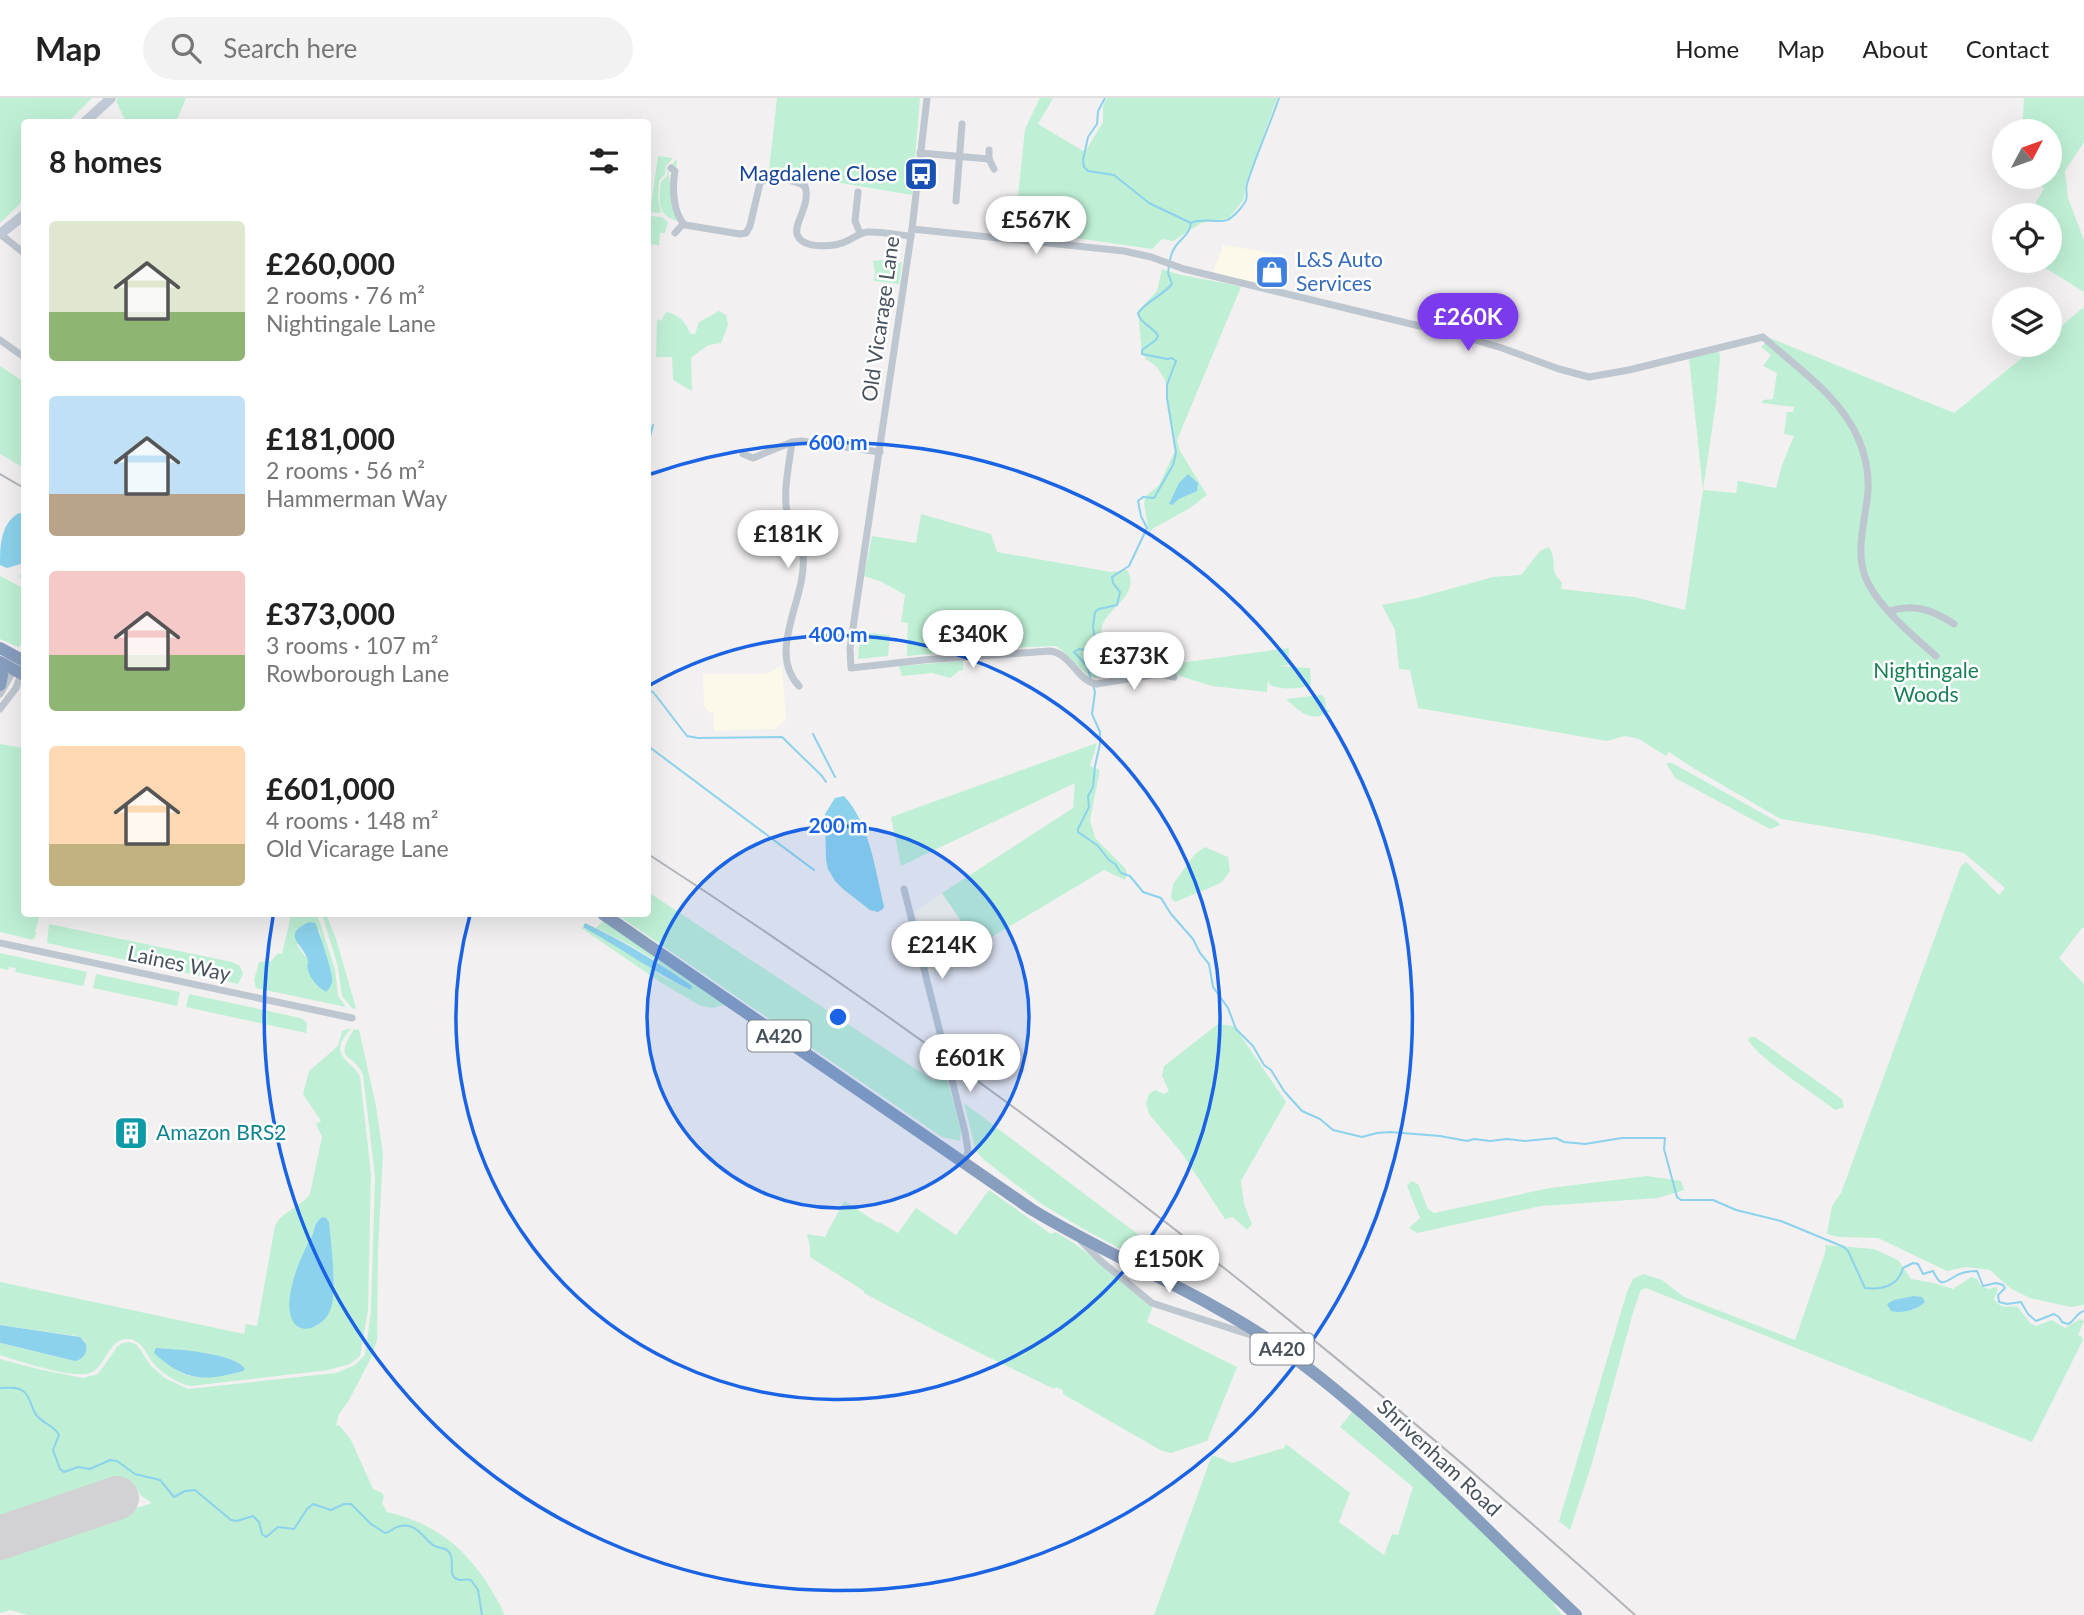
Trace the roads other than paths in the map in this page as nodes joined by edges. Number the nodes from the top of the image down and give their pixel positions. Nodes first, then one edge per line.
1 (111, 98) edge
2 (927, 98) edge
3 (88, 119) edge
4 (962, 124) dead end
5 (989, 150) dead end
6 (920, 153) junction
7 (960, 157) junction
8 (989, 159) junction
9 (671, 167) dead end
10 (995, 169) dead end
11 (858, 192) dead end
12 (945, 192) dead end
13 (21, 217) edge
14 (683, 224) junction
15 (675, 233) dead end
16 (860, 233) junction
17 (912, 233) junction
18 (0, 234) edge
19 (21, 251) edge
20 (0, 340) edge
21 (21, 356) edge
22 (792, 442) junction
23 (880, 452) junction
24 (743, 454) dead end
25 (1889, 611) junction
26 (1954, 624) dead end
27 (0, 648) edge
28 (1936, 656) dead end
29 (0, 664) edge
30 (21, 667) edge
31 (1174, 677) dead end
32 (0, 685) edge
33 (799, 686) dead end
34 (0, 694) edge
35 (0, 709) edge
36 (904, 889) dead end
37 (607, 917) edge
38 (0, 943) edge
39 (352, 1018) dead end
40 (965, 1163) junction
41 (1077, 1237) junction
42 (1268, 1339) junction
43 (1576, 1615) edge

1 - 3 street
2 - 6 street, Old Vicarage Lane
4 - 7 street
5 - 8 street
6 - 7 street
6 - 17 street, Old Vicarage Lane
7 - 8 street
7 - 12 street
8 - 10 street
9 - 14 street
11 - 16 street
13 - 18 street
14 - 15 street
14 - 16 street
16 - 17 street
17 - 23 street, Old Vicarage Lane
17 - 25 street
18 - 19 street
20 - 21 street
22 - 23 street
22 - 24 street
22 - 33 street
23 - 31 street, Old Vicarage Lane
25 - 26 street
25 - 28 street
27 - 30 highway
29 - 30 highway
29 - 32 highway
30 - 34 street
30 - 35 street
36 - 40 street
37 - 40 highway, Shrivenham Road / A420
38 - 39 street, Laines Way
40 - 41 highway, Shrivenham Road / A420
41 - 42 highway, Shrivenham Road / A420
41 - 42 street, Shrivenham Road
42 - 43 highway, Shrivenham Road / A420

